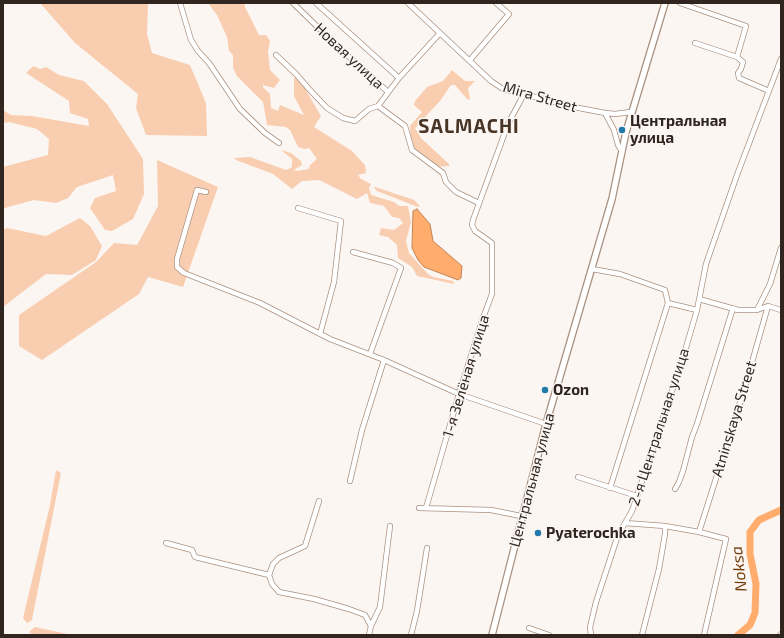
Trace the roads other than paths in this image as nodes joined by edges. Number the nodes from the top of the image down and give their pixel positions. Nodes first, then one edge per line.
1 (180, 3) edge
2 (293, 3) edge
3 (316, 3) edge
4 (408, 3) edge
5 (496, 3) edge
6 (665, 3) edge
7 (680, 3) edge
8 (440, 33) junction
9 (695, 43) dead end
10 (276, 55) dead end
11 (737, 57) junction
12 (781, 59) edge
13 (470, 60) junction
14 (399, 78) junction
15 (769, 91) junction
16 (388, 92) junction
17 (524, 94) junction
18 (378, 106) junction
19 (631, 112) junction
20 (605, 113) junction
21 (279, 143) dead end
22 (623, 152) junction
23 (206, 192) dead end
24 (479, 204) junction
25 (298, 208) dead end
26 (781, 248) edge
27 (353, 252) dead end
28 (592, 268) junction
29 (699, 299) junction
30 (668, 304) junction
31 (768, 306) junction
32 (733, 308) junction
33 (697, 310) junction
34 (757, 310) junction
35 (781, 310) edge
36 (320, 334) junction
37 (370, 354) junction
38 (384, 360) junction
39 (459, 394) junction
40 (546, 424) junction
41 (578, 477) dead end
42 (350, 481) dead end
43 (610, 488) junction
44 (675, 489) dead end
45 (637, 496) junction
46 (319, 501) dead end
47 (419, 508) dead end
48 (426, 508) junction
49 (521, 516) junction
50 (625, 523) junction
51 (390, 526) dead end
52 (665, 526) junction
53 (699, 532) junction
54 (166, 543) dead end
55 (427, 548) dead end
56 (270, 575) junction
57 (371, 626) junction
58 (529, 628) dead end
59 (368, 635) edge
60 (411, 635) edge
61 (492, 635) edge
62 (549, 635) edge
63 (591, 635) edge
64 (642, 635) edge
65 (704, 635) edge

1 - 21 street
2 - 16 street, Новая улица
3 - 14 street, Новая улица
4 - 8 street, Mira Street
5 - 13 street
6 - 19 street, Центральная улица
7 - 11 street
8 - 13 street, Mira Street
8 - 14 street
9 - 11 street
10 - 18 street
11 - 15 street
12 - 15 street, 2-я Центральная улица
13 - 17 street, Mira Street
14 - 16 street
15 - 29 street, 2-я Центральная улица
16 - 18 street
17 - 20 street, Mira Street
17 - 24 street
18 - 24 street
19 - 20 street, Mira Street
19 - 22 street, Центральная улица
20 - 22 street
22 - 28 street, Центральная улица
23 - 36 street
24 - 39 street, 1-я Зелёная улица
25 - 36 street
26 - 34 street
27 - 37 street
28 - 30 street
28 - 40 street, Центральная улица
29 - 32 street
29 - 33 street, 2-я Центральная улица
30 - 33 street
30 - 43 street, 2-я Центральная улица
31 - 34 street
31 - 35 street
31 - 53 street, Atninskaya Street
32 - 34 street
32 - 44 street
33 - 45 street, 2-я Центральная улица
36 - 37 street
37 - 38 street
38 - 39 street
38 - 42 street
39 - 40 street
39 - 48 street, 1-я Зелёная улица
40 - 49 street, Центральная улица
41 - 43 street
43 - 45 street
45 - 50 street, 2-я Центральная улица
46 - 56 street
47 - 48 street
48 - 49 street
49 - 61 street, Центральная улица
50 - 52 street
50 - 63 street, 2-я Центральная улица
51 - 57 street
52 - 53 street
52 - 64 street
53 - 65 street
54 - 56 street
55 - 60 street
56 - 57 street
57 - 59 street
58 - 62 street

